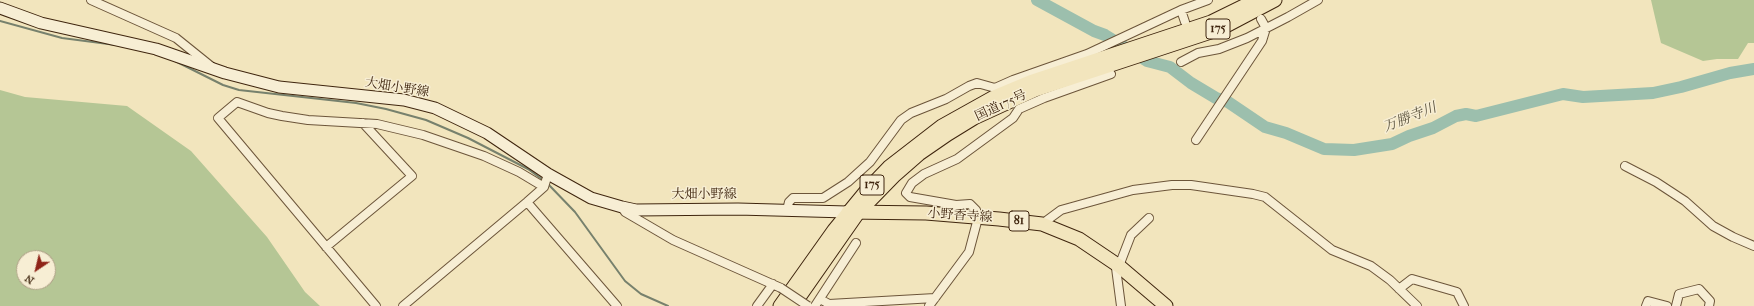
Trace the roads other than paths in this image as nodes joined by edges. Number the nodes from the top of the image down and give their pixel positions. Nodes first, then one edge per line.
1 (91, 0) edge
2 (1208, 0) edge
3 (1256, 0) edge
4 (1275, 0) edge
5 (1318, 0) edge
6 (0, 8) edge
7 (1181, 10) junction
8 (1261, 19) dead end
9 (1185, 22) dead end
10 (1266, 28) junction
11 (1152, 47) junction
12 (1181, 62) dead end
13 (215, 70) junction
14 (1111, 74) dead end
15 (363, 123) junction
16 (1196, 140) dead end
17 (1625, 166) dead end
18 (548, 174) junction
19 (544, 187) junction
20 (527, 202) junction
21 (622, 207) junction
22 (786, 210) junction
23 (852, 213) junction
24 (978, 218) junction
25 (1149, 218) dead end
26 (1042, 224) junction
27 (856, 243) dead end
28 (1754, 246) edge
29 (326, 247) junction
30 (1119, 266) junction
31 (773, 284) junction
32 (1399, 289) junction
33 (935, 298) junction
34 (817, 302) edge
35 (376, 306) edge
36 (403, 306) edge
37 (617, 306) edge
38 (757, 306) edge
39 (780, 306) edge
40 (793, 306) edge
41 (808, 306) edge
42 (929, 306) edge
43 (1121, 306) edge
44 (1166, 306) edge
45 (1417, 306) edge
46 (1464, 306) edge
47 (1646, 306) edge
48 (1666, 306) edge
49 (1676, 306) edge
50 (1709, 306) edge

1 - 13 street
2 - 7 street
3 - 11 main road, 国道175号 / 175
4 - 11 main road, 国道175号 / 175
5 - 10 street
6 - 13 main road, 大畑小野線
7 - 9 street
7 - 22 street
8 - 10 street
10 - 12 street
10 - 16 street
11 - 23 main road, 国道175号 / 175
13 - 18 main road, 大畑小野線
14 - 24 street
15 - 19 street
15 - 29 street
15 - 29 street
17 - 28 street
18 - 19 street
18 - 21 main road, 大畑小野線
19 - 20 street
20 - 36 street
20 - 37 street
21 - 22 main road, 大畑小野線
21 - 31 street
22 - 23 main road, 大畑小野線
23 - 24 main road, 小野香寺線 / 81
23 - 39 main road, 国道175号 / 175
23 - 40 main road, 国道175号 / 175
24 - 26 main road, 小野香寺線 / 81
24 - 33 street
25 - 30 street
26 - 30 main road, 小野香寺線 / 81
26 - 32 street
27 - 34 street
29 - 35 street
30 - 43 street
30 - 44 main road, 小野香寺線 / 81
31 - 38 street
31 - 41 street, bridge
32 - 45 street
32 - 46 street
33 - 34 street
33 - 42 street
47 - 48 street
49 - 50 street

